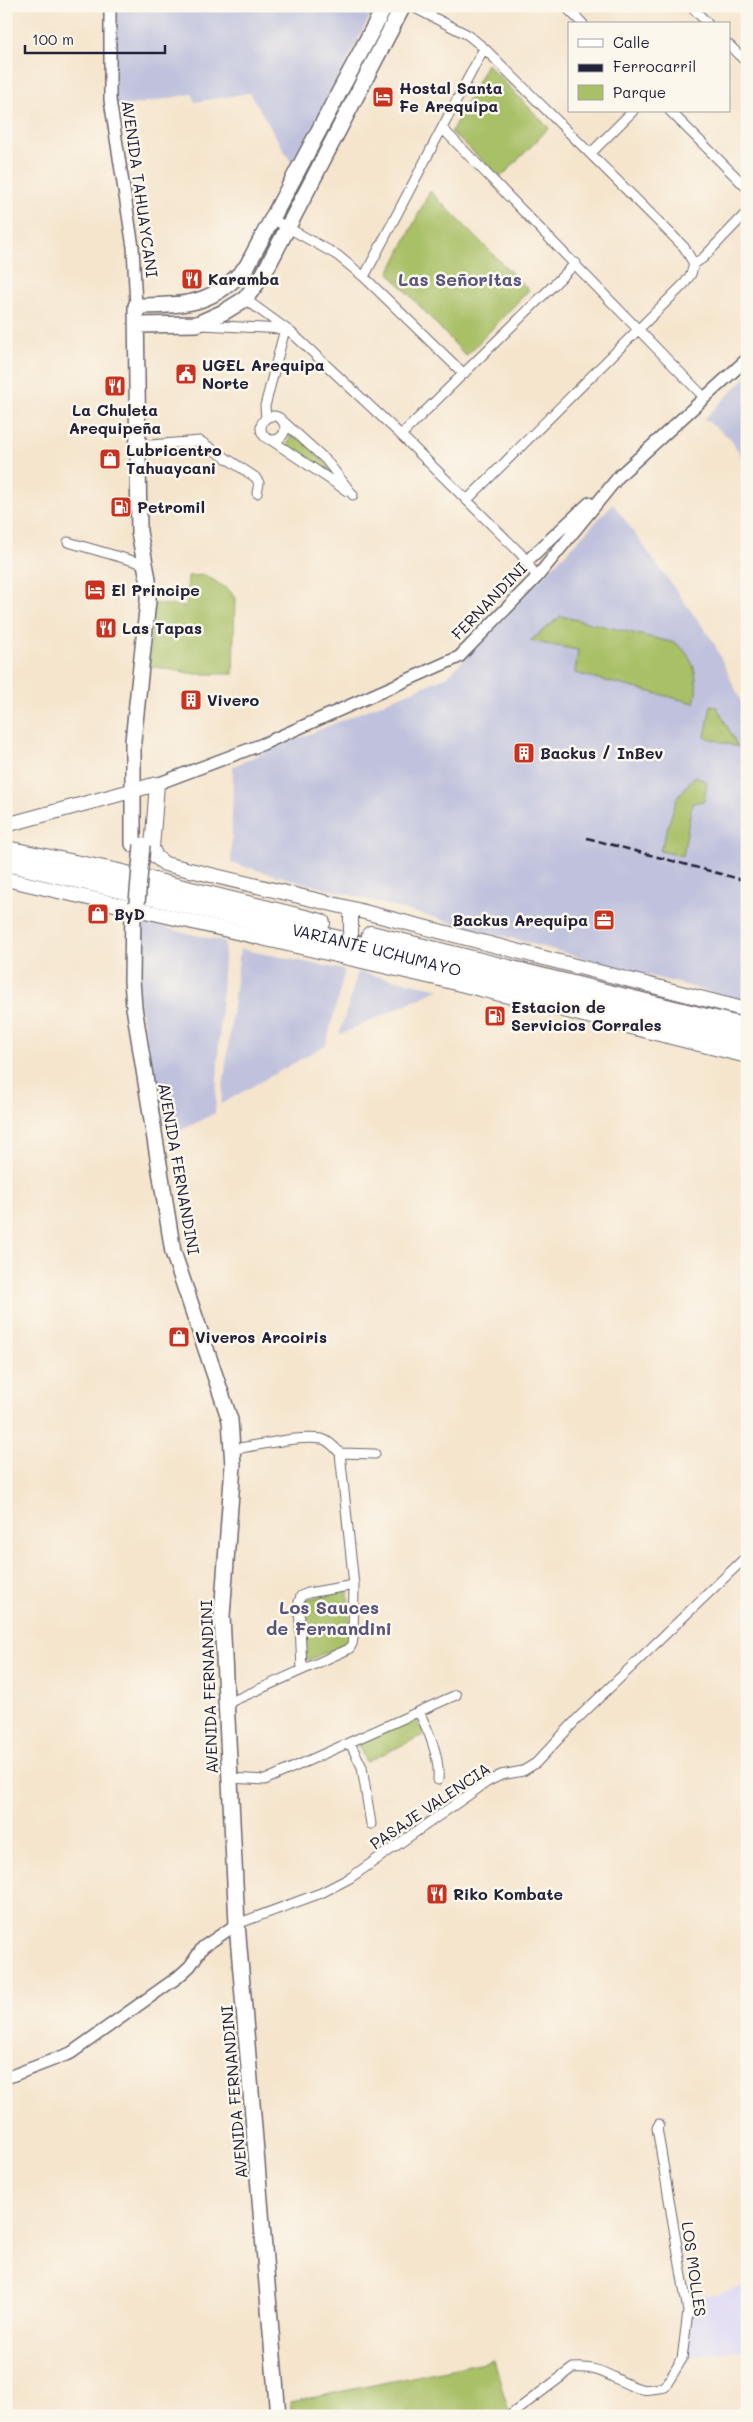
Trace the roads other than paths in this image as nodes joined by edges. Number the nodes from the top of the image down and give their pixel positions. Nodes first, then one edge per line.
1 (110, 6) edge
2 (386, 6) edge
3 (403, 6) edge
4 (411, 6) edge
5 (565, 6) edge
6 (691, 6) edge
7 (580, 22) edge
8 (706, 22) edge
9 (730, 46) edge
10 (484, 48) junction
11 (747, 63) edge
12 (632, 112) edge
13 (671, 112) edge
14 (442, 128) junction
15 (591, 153) junction
16 (747, 188) edge
17 (747, 212) edge
18 (274, 220) junction
19 (288, 228) junction
20 (576, 264) junction
21 (694, 264) junction
22 (364, 278) junction
23 (245, 299) junction
24 (136, 306) junction
25 (197, 324) junction
26 (136, 325) junction
27 (285, 328) junction
28 (638, 329) junction
29 (747, 359) edge
30 (464, 374) junction
31 (704, 397) junction
32 (266, 418) junction
33 (284, 422) junction
34 (402, 435) junction
35 (271, 440) junction
36 (138, 446) junction
37 (620, 475) junction
38 (257, 493) dead end
39 (467, 500) junction
40 (68, 542) dead end
41 (527, 561) junction
42 (144, 564) junction
43 (537, 577) junction
44 (145, 787) junction
45 (6, 825) edge
46 (6, 850) edge
47 (6, 862) edge
48 (6, 879) edge
49 (133, 904) junction
50 (348, 912) junction
51 (339, 951) junction
52 (747, 1010) edge
53 (747, 1028) edge
54 (747, 1043) edge
55 (747, 1056) edge
56 (233, 1449) junction
57 (340, 1454) junction
58 (375, 1454) dead end
59 (747, 1556) edge
60 (354, 1585) junction
61 (302, 1670) junction
62 (456, 1695) dead end
63 (226, 1704) junction
64 (419, 1712) junction
65 (350, 1743) junction
66 (230, 1778) junction
67 (438, 1780) dead end
68 (371, 1824) dead end
69 (237, 1924) junction
70 (6, 2078) edge
71 (659, 2124) dead end
72 (278, 2416) edge
73 (509, 2416) edge

1 - 24 street, AVENIDA TAHUAYCANI
2 - 18 main road
3 - 19 main road
4 - 10 street
5 - 7 street
6 - 8 street
9 - 11 street
10 - 14 street
10 - 15 street
12 - 15 street
13 - 16 street
14 - 20 street
14 - 22 street
15 - 21 street
17 - 21 street
18 - 19 street
18 - 24 main road
19 - 22 street
19 - 23 main road
20 - 28 street
20 - 30 street
21 - 28 street
22 - 30 street
23 - 25 main road
23 - 27 street
24 - 26 main road, AVENIDA TAHUAYCANI
25 - 26 main road
25 - 27 street
26 - 36 main road, AVENIDA TAHUAYCANI
27 - 32 street
27 - 34 street
28 - 31 street
28 - 39 street
29 - 31 street, FERNANDINI
30 - 34 street
31 - 37 street, FERNANDINI
32 - 33 street
32 - 35 street
33 - 35 street
33 - 35 street
34 - 39 street
36 - 38 street
36 - 42 main road, AVENIDA TAHUAYCANI
37 - 41 street
37 - 43 street, FERNANDINI
39 - 41 street
40 - 42 street
41 - 43 street
42 - 44 main road, AVENIDA TAHUAYCANI
43 - 44 street, FERNANDINI
44 - 45 main road
44 - 49 main road, AVENIDA TAHUAYCANI, bridge
44 - 50 main road, VARIANTE UCHUMAYO
46 - 53 highway, VARIANTE UCHUMAYO
47 - 54 highway, VARIANTE UCHUMAYO
48 - 49 main road, VARIANTE UCHUMAYO
49 - 51 main road, VARIANTE UCHUMAYO
49 - 56 main road, AVENIDA FERNANDINI
50 - 51 main road, bridge
50 - 52 main road, VARIANTE UCHUMAYO
51 - 55 main road, VARIANTE UCHUMAYO
56 - 57 street
56 - 63 main road, AVENIDA FERNANDINI
57 - 58 street
57 - 60 street
59 - 69 street, PASAJE VALENCIA
60 - 61 street
60 - 61 street
61 - 63 street
62 - 64 street
63 - 66 main road, AVENIDA FERNANDINI
64 - 65 street
64 - 67 street
65 - 66 street
65 - 68 street
66 - 69 main road, AVENIDA FERNANDINI
69 - 70 street
69 - 72 main road, AVENIDA FERNANDINI
71 - 73 street, LOS MOLLES

